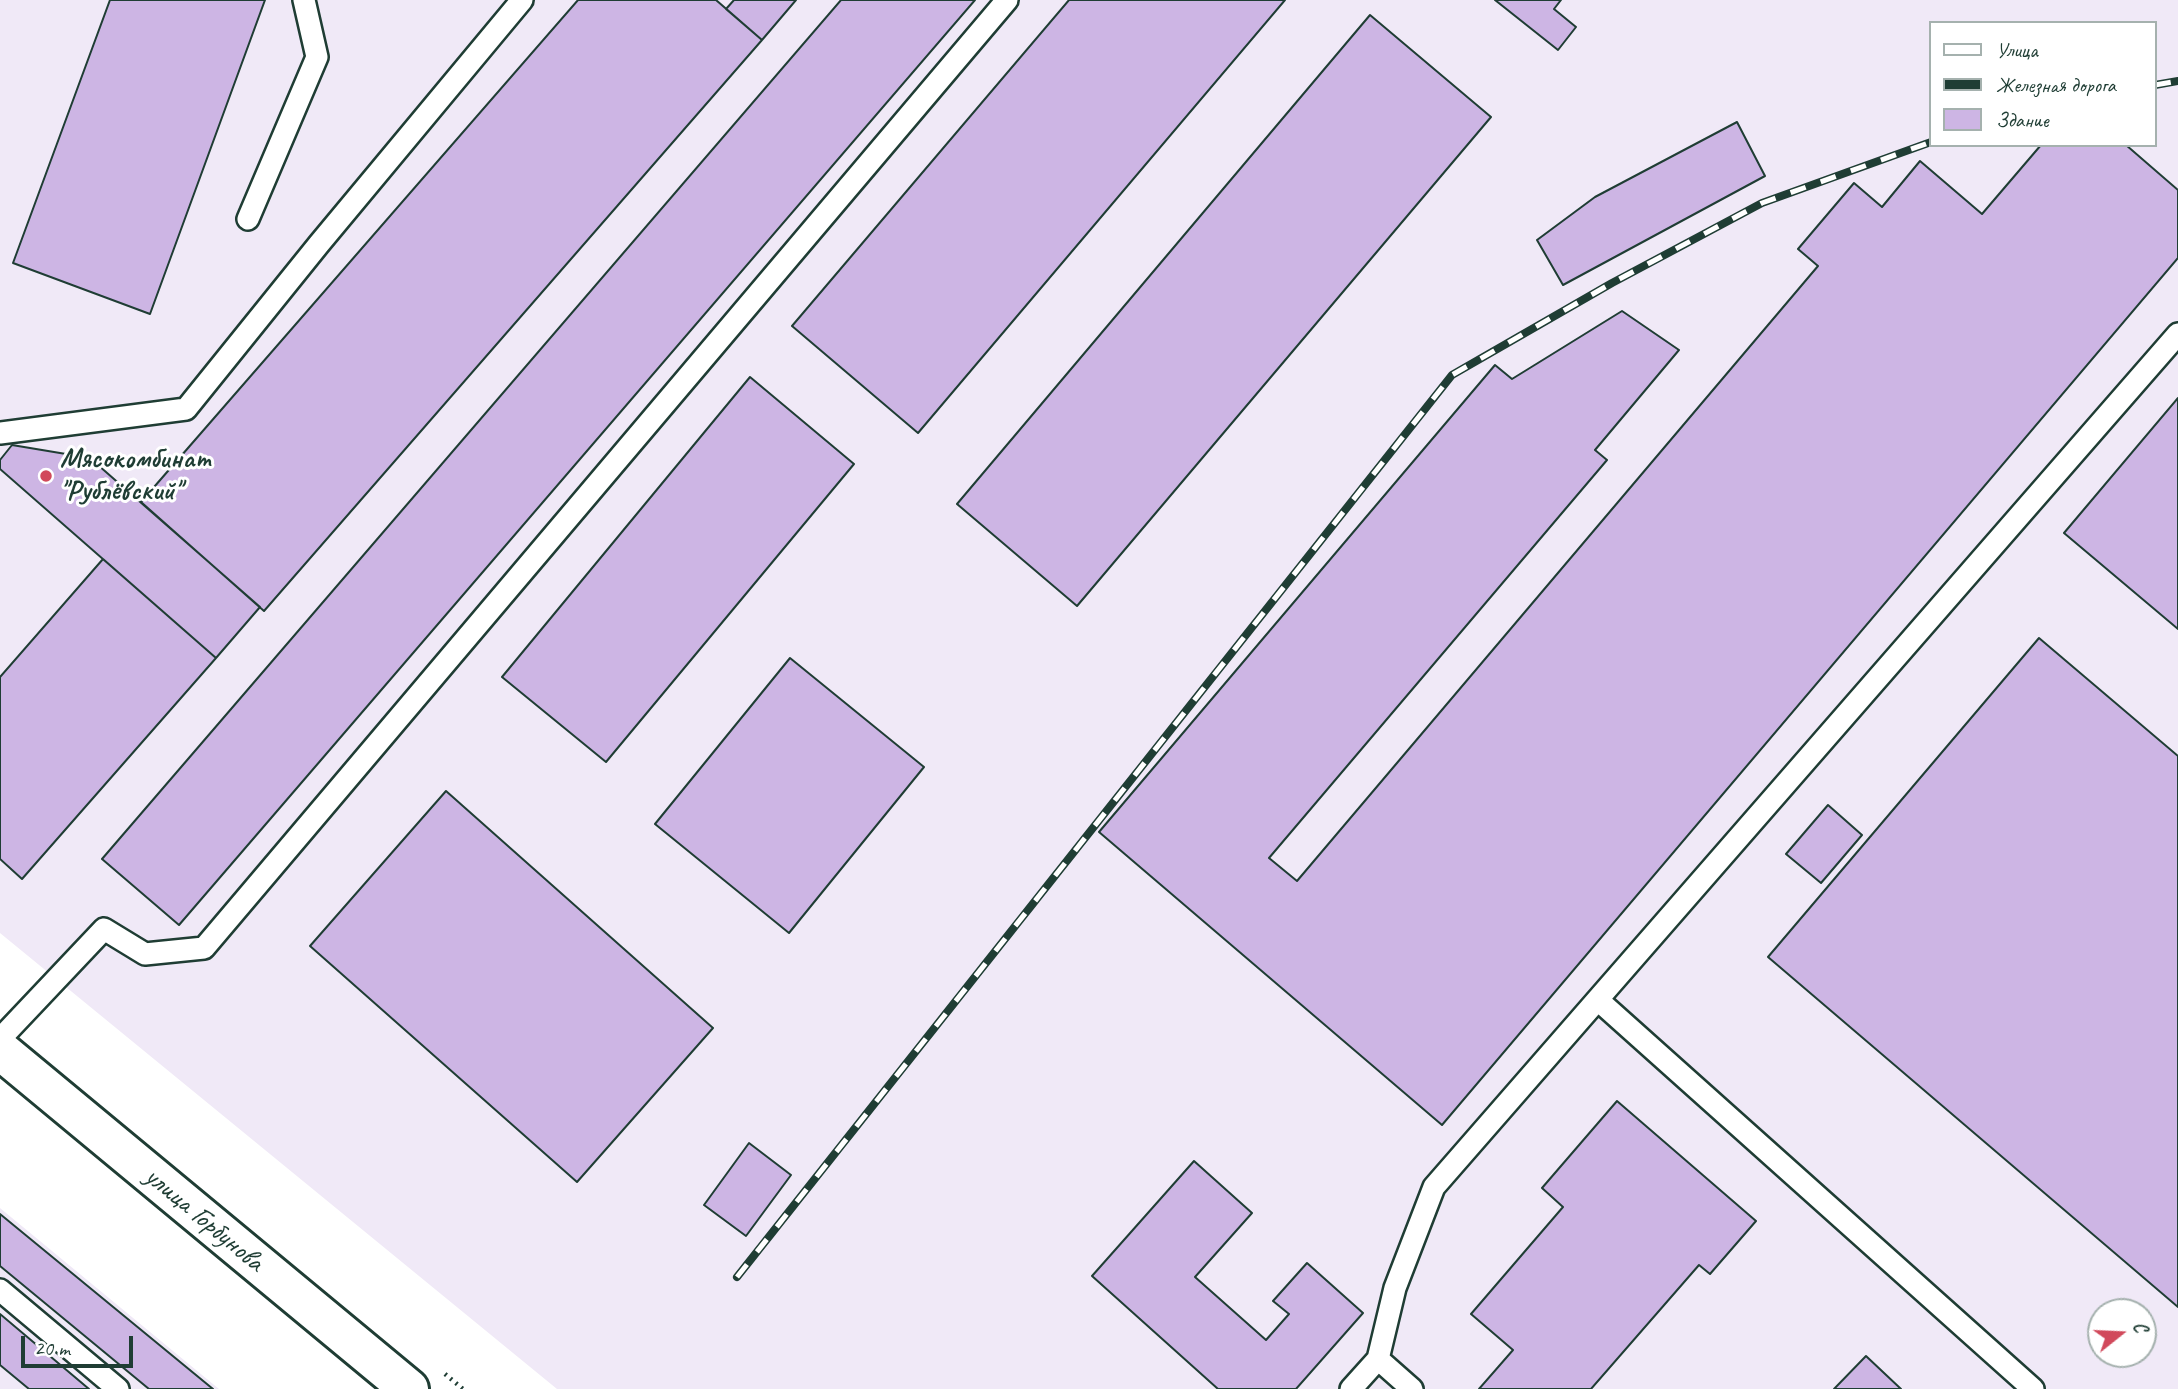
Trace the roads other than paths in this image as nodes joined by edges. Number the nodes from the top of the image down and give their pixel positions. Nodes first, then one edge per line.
1 (304, 0) edge
2 (522, 0) edge
3 (1007, 0) edge
4 (248, 219) dead end
5 (2178, 334) edge
6 (0, 433) edge
7 (1598, 1000) junction
8 (0, 1039) edge
9 (0, 1050) edge
10 (0, 1290) edge
11 (1378, 1359) junction
12 (118, 1389) edge
13 (409, 1389) edge
14 (1351, 1389) edge
15 (1412, 1389) edge
16 (2033, 1389) edge

1 - 4 lane
2 - 6 lane
3 - 8 lane
5 - 7 lane
7 - 11 lane
7 - 16 lane
9 - 13 street, улица Горбунова
10 - 12 lane
11 - 14 lane
11 - 15 lane

